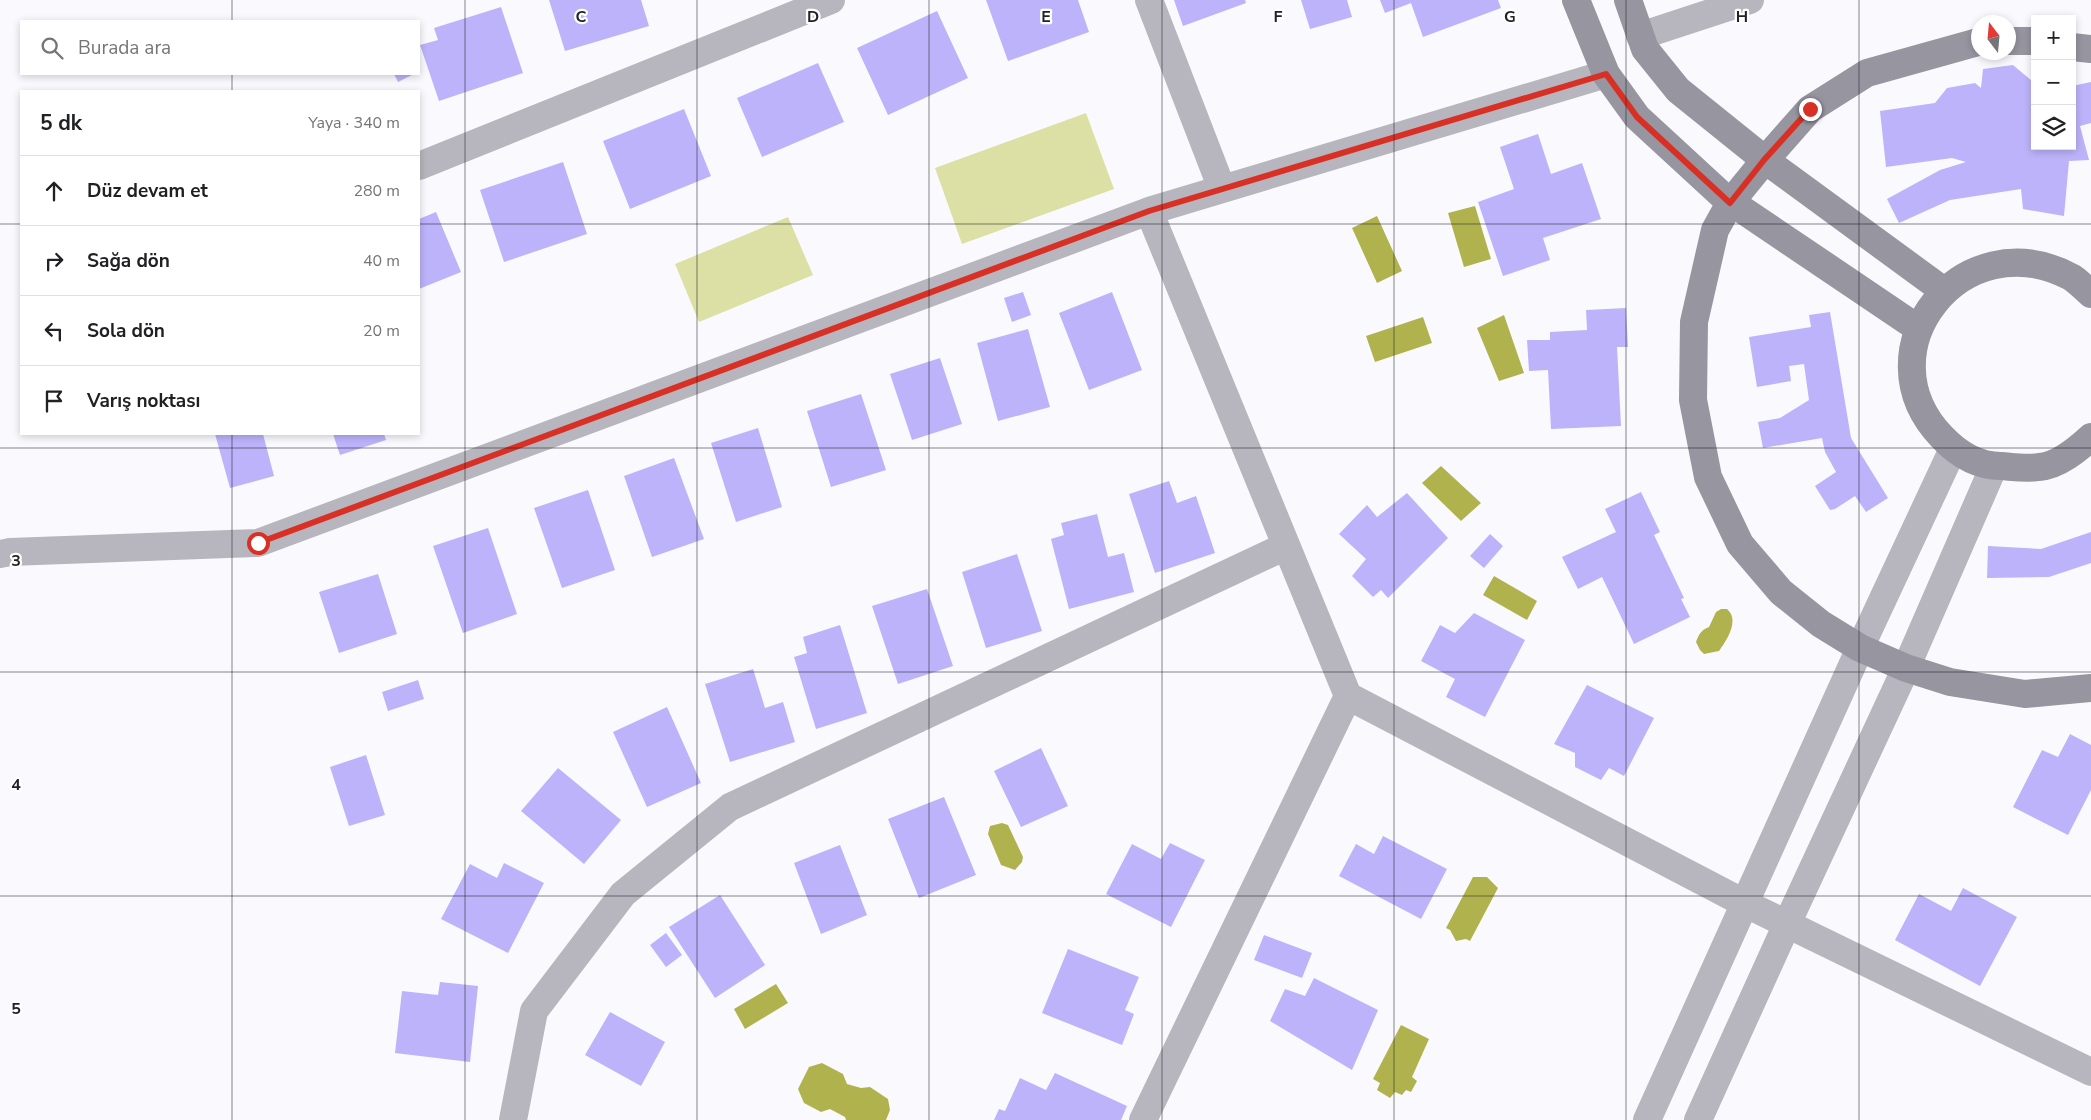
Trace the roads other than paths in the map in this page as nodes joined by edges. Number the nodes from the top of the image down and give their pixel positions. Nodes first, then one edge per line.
1 (831, 0) edge
2 (1149, 0) edge
3 (1576, 0) edge
4 (1628, 0) edge
5 (1750, 0) edge
6 (1640, 36) junction
7 (2016, 41) edge
8 (2031, 41) edge
9 (1971, 44) edge
10 (2076, 47) edge
11 (2091, 49) edge
12 (1606, 74) junction
13 (1764, 160) junction
14 (420, 166) edge
15 (1222, 189) junction
16 (1730, 203) junction
17 (1149, 211) junction
18 (1944, 291) junction
19 (2091, 294) edge
20 (1919, 329) junction
21 (2091, 437) edge
22 (1953, 449) junction
23 (1994, 466) junction
24 (1286, 546) junction
25 (0, 554) edge
26 (1860, 648) junction
27 (1906, 668) junction
28 (2091, 688) edge
29 (1348, 696) junction
30 (1746, 904) junction
31 (1787, 924) junction
32 (2091, 1072) edge
33 (514, 1120) edge
34 (1143, 1120) edge
35 (1647, 1120) edge
36 (1698, 1120) edge

1 - 14 street
2 - 15 street
3 - 12 street
4 - 6 street
5 - 6 street
6 - 13 street
7 - 8 street
9 - 13 street
10 - 11 street
12 - 15 street
12 - 16 street
13 - 16 street
13 - 18 street
15 - 17 street
16 - 20 street
16 - 26 street
17 - 24 street
17 - 25 street
18 - 19 street
18 - 20 street
20 - 22 street
21 - 23 street
22 - 23 street
22 - 26 street
23 - 27 street
24 - 29 street
24 - 33 street
26 - 27 street
26 - 30 street
27 - 28 street
27 - 31 street
29 - 30 street
29 - 34 street
30 - 31 street
30 - 35 street
31 - 32 street
31 - 36 street

